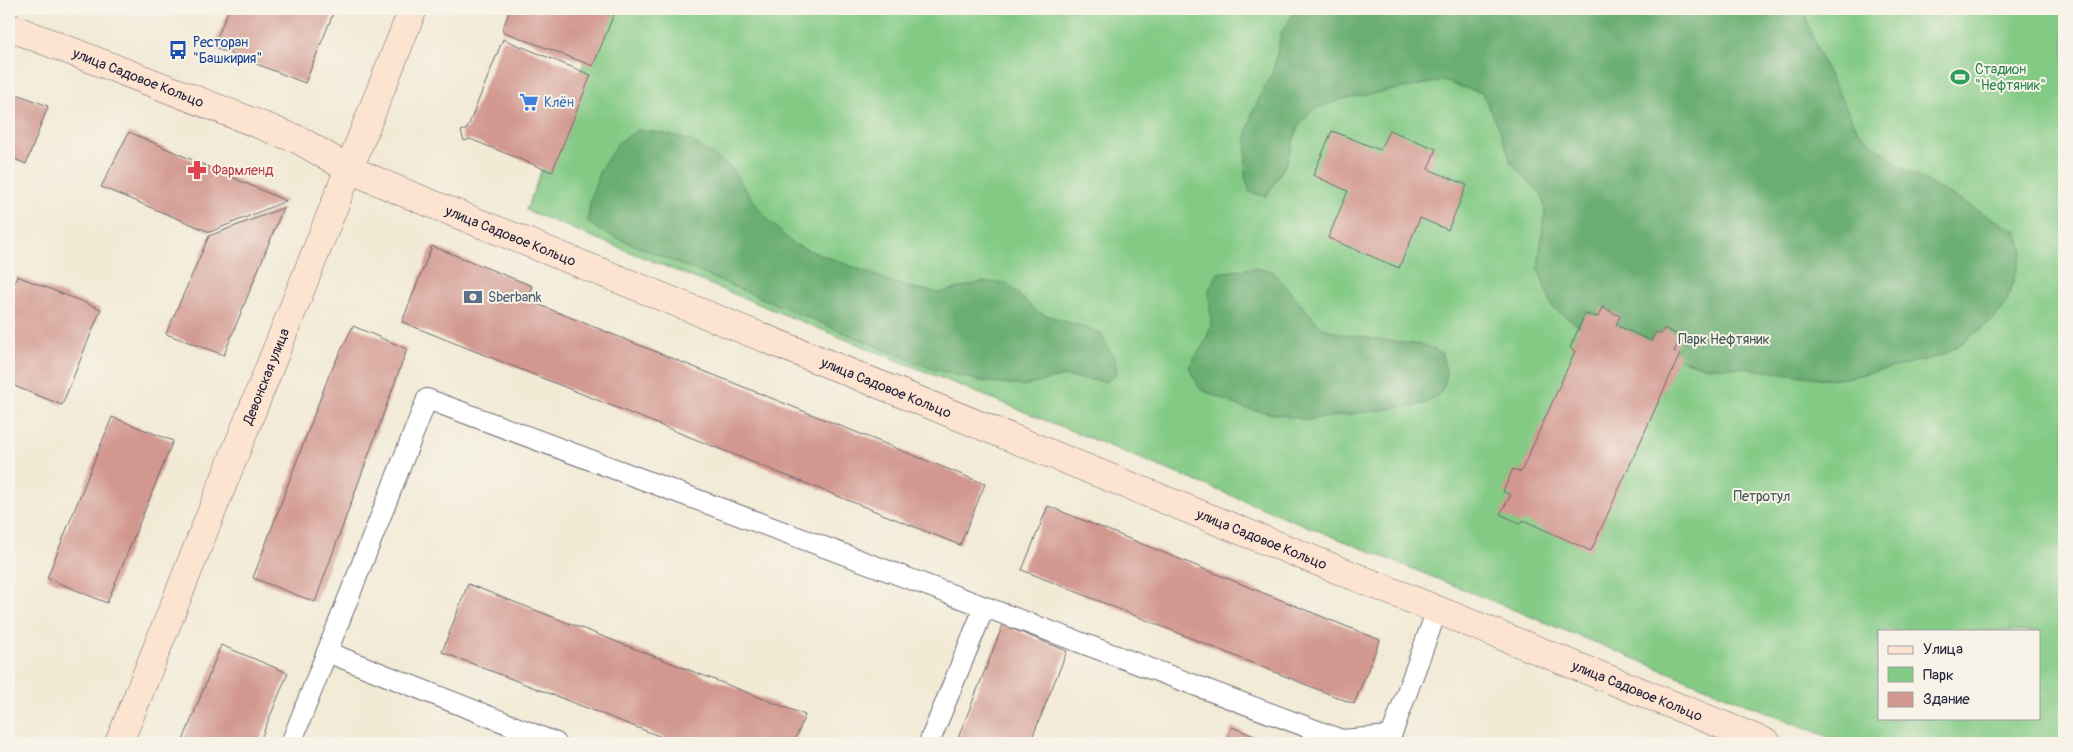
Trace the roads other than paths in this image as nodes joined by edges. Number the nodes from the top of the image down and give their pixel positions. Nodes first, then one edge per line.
1 (413, 9) edge
2 (9, 27) edge
3 (349, 169) junction
4 (986, 608) junction
5 (1437, 610) junction
6 (327, 652) junction
7 (1343, 742) edge
8 (119, 743) edge
9 (291, 743) edge
10 (556, 743) edge
11 (929, 743) edge
12 (1767, 743) edge

1 - 3 main road, Девонская улица
2 - 3 main road, улица Садовое Кольцо
3 - 5 main road, улица Садовое Кольцо
3 - 8 main road, Девонская улица
4 - 6 lane
4 - 7 lane
4 - 11 lane
5 - 7 lane
5 - 12 main road, улица Садовое Кольцо
6 - 9 lane
6 - 10 lane

